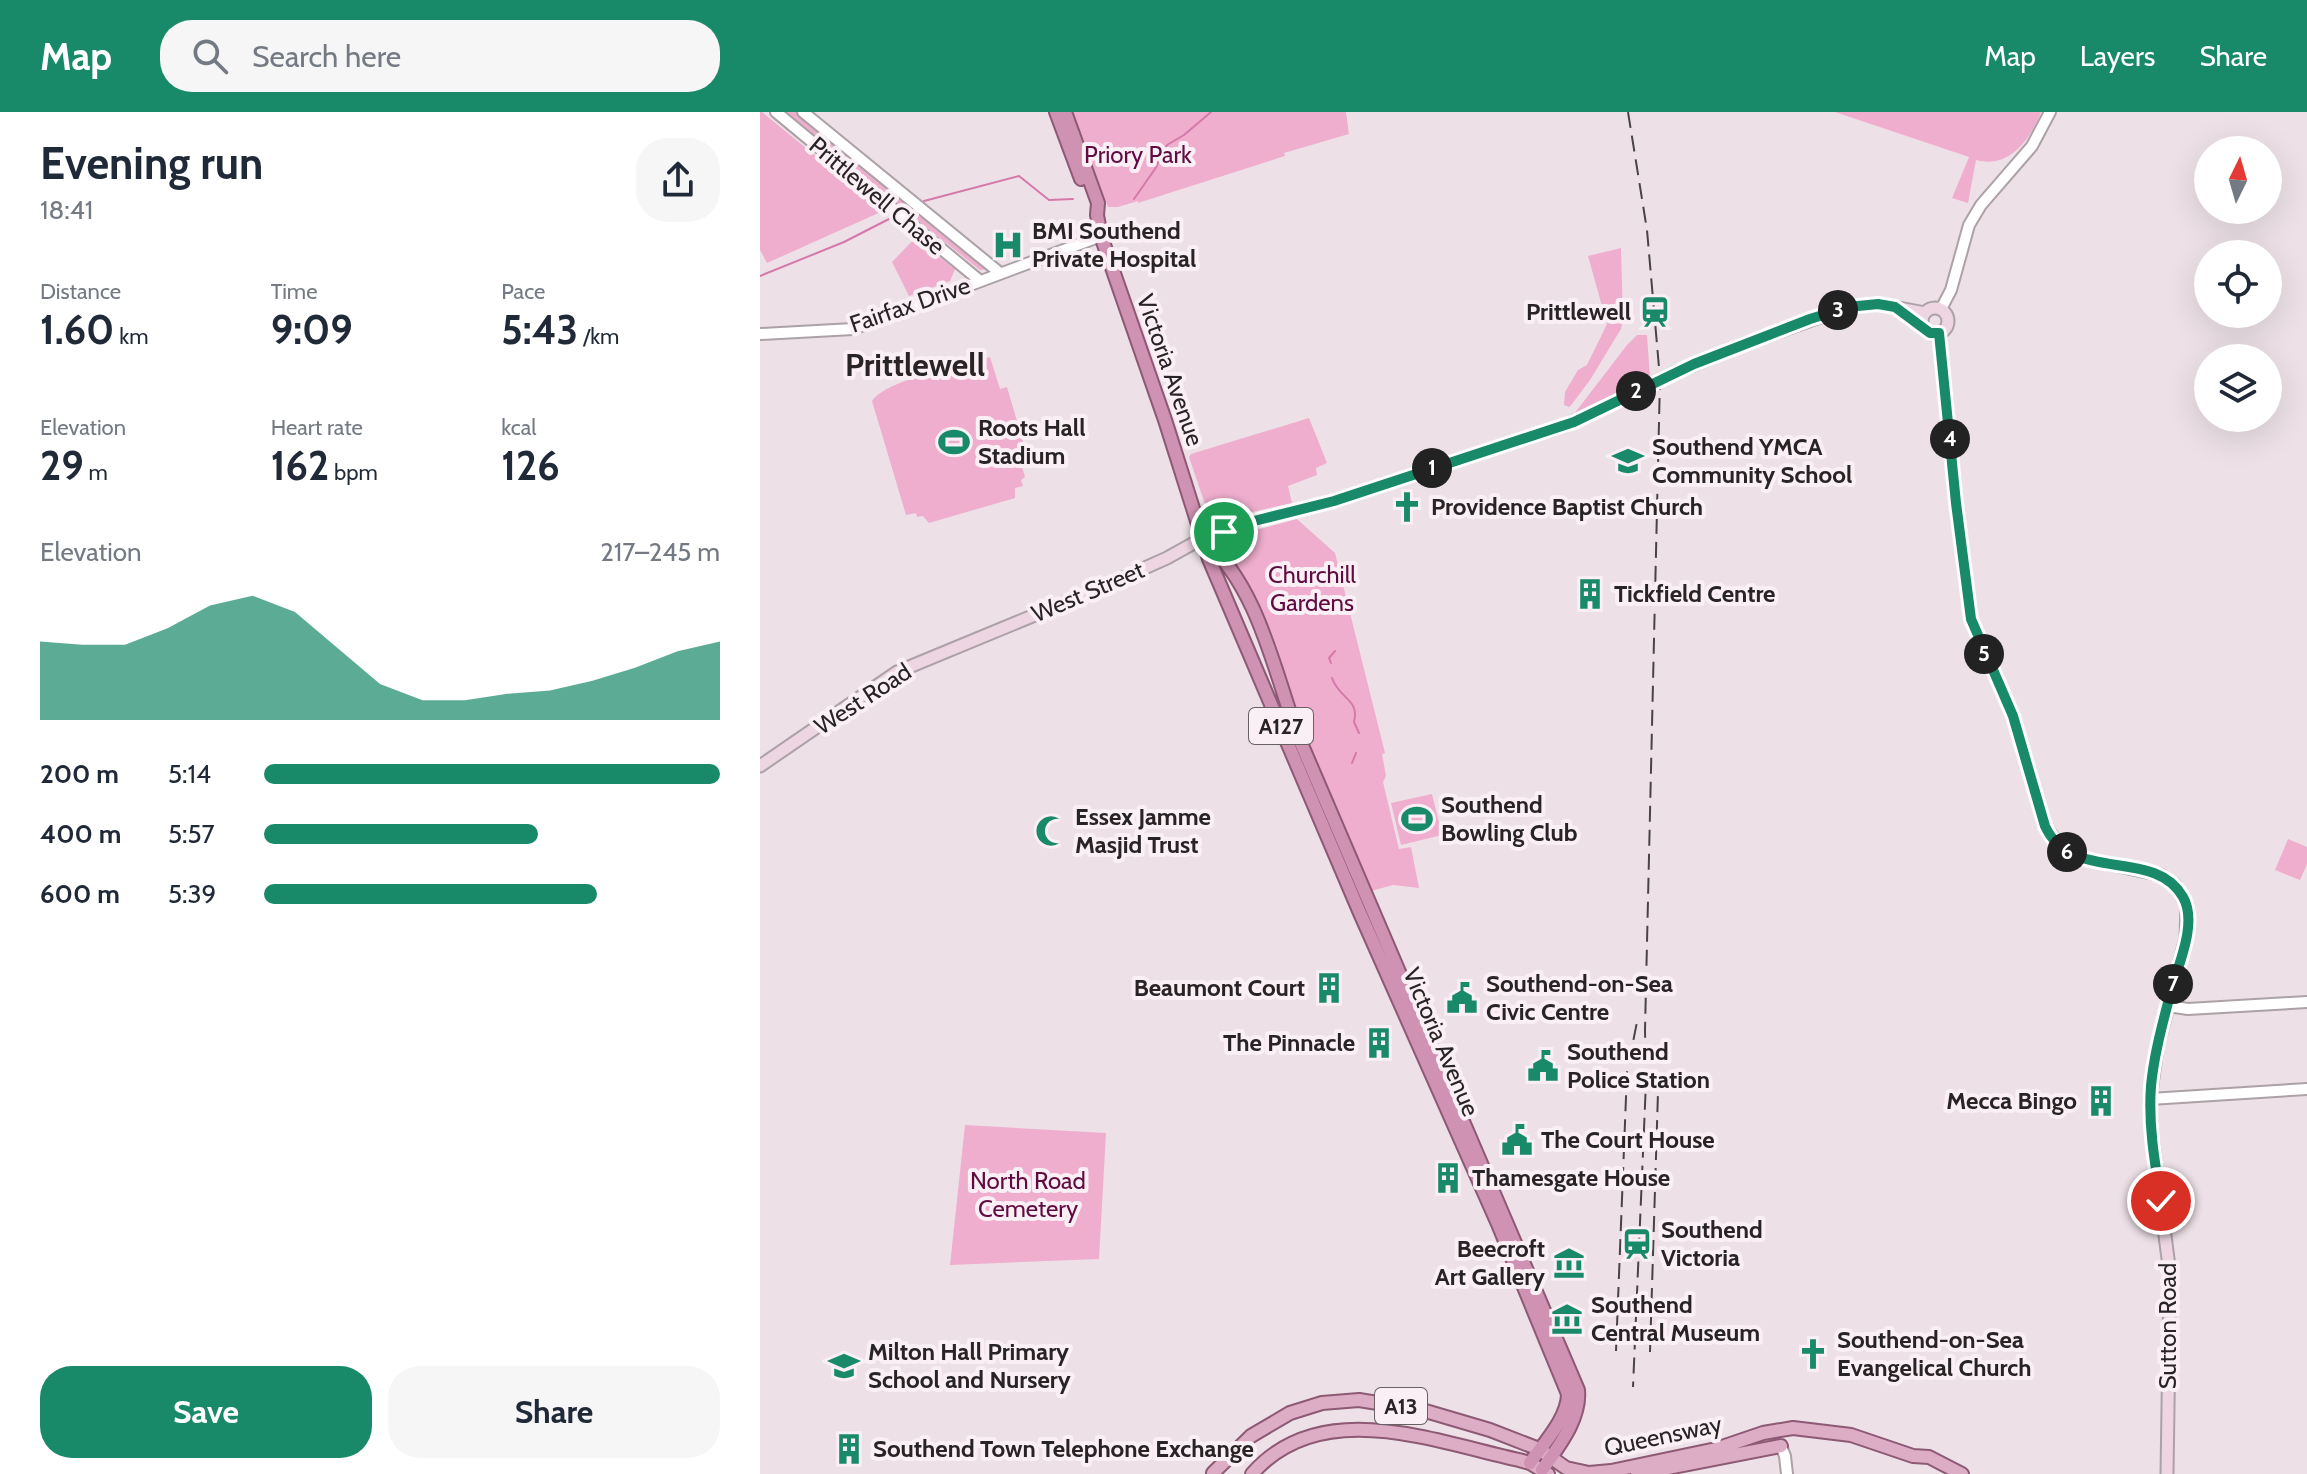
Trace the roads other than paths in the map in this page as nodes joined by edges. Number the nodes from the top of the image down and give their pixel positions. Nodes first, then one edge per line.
1 (776, 112) edge
2 (803, 112) edge
3 (1056, 112) edge
4 (1065, 112) edge
5 (2050, 112) edge
6 (1097, 215) junction
7 (1101, 236) junction
8 (967, 270) junction
9 (1000, 273) junction
10 (979, 280) junction
11 (964, 286) junction
12 (1941, 309) junction
13 (1924, 319) junction
14 (1939, 333) junction
15 (760, 334) edge
16 (1238, 527) junction
17 (1203, 538) junction
18 (1229, 566) junction
19 (971, 642) joint
20 (760, 766) edge
21 (1360, 899) junction
22 (2307, 1002) edge
23 (2168, 1006) junction
24 (2307, 1089) edge
25 (2150, 1099) junction
26 (1497, 1213) junction
27 (1781, 1446) joint
28 (1539, 1449) junction
29 (1551, 1457) junction
30 (1530, 1463) junction
31 (1545, 1472) edge
32 (1212, 1474) edge
33 (1224, 1474) edge
34 (1252, 1474) edge
35 (1637, 1474) edge
36 (1787, 1474) edge
37 (1962, 1474) edge
38 (2167, 1474) edge

1 - 8 street, Prittlewell Chase
2 - 9 street, Prittlewell Chase
3 - 6 highway, Victoria Avenue / A127
4 - 6 highway, Victoria Avenue / A127
5 - 12 street, Sutton Road
6 - 7 highway, Victoria Avenue / A127
7 - 9 street, Fairfax Drive
7 - 17 highway, Victoria Avenue / A127
8 - 10 street, Prittlewell Chase
8 - 11 street
9 - 10 street, Fairfax Drive
10 - 11 street, Fairfax Drive
11 - 15 street, Fairfax Drive
12 - 13 main road
12 - 14 main road, Sutton Road
13 - 14 main road
13 - 16 main road, West Street, bridge
14 - 23 main road, Sutton Road
16 - 17 main road, West Street
16 - 18 main road
17 - 18 highway, Victoria Avenue / A127
17 - 19 main road, West Street
17 - 21 highway, Victoria Avenue / A127
18 - 21 highway, Victoria Avenue / A127
19 - 20 main road, West Road
21 - 26 highway, Victoria Avenue / A127
22 - 23 street
23 - 25 main road, Sutton Road
24 - 25 street
25 - 38 main road, Sutton Road
26 - 28 highway, Victoria Avenue / A127
26 - 29 highway, Victoria Avenue / A127
27 - 35 main road, Queensway
27 - 36 street
28 - 29 main road, Queensway / A13
28 - 30 highway, Victoria Avenue / A127
28 - 32 main road, Queensway / A13
29 - 31 highway, Victoria Avenue / A127
29 - 37 main road, Queensway / A13
30 - 31 main road, A13
30 - 34 main road, A13
32 - 33 main road, Queensway

